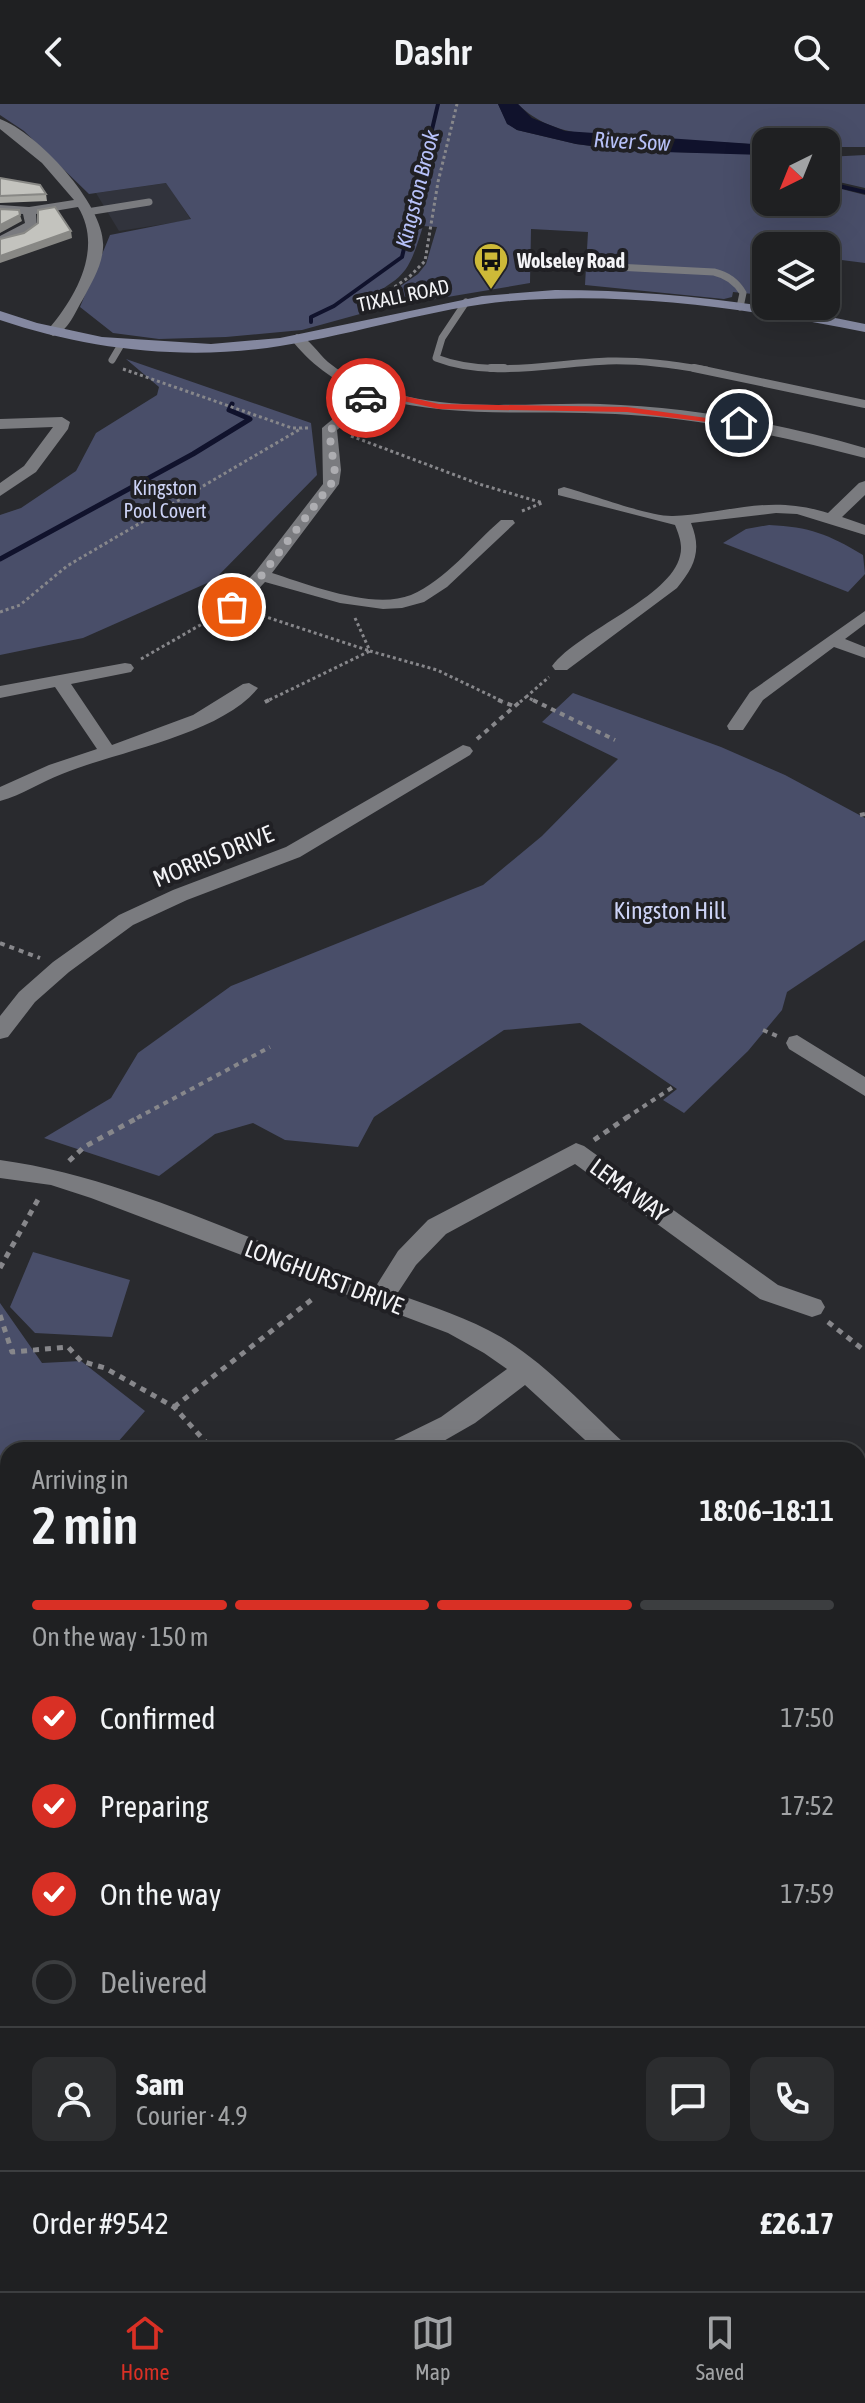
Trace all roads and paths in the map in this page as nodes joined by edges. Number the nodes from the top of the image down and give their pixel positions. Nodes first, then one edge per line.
1 (457, 104) edge
2 (0, 123) edge
3 (149, 202) dead end
4 (85, 207) junction
5 (0, 209) edge
6 (29, 211) junction
7 (0, 240) edge
8 (557, 264) dead end
9 (466, 302) junction
10 (740, 307) junction
11 (0, 315) edge
12 (374, 322) junction
13 (865, 328) edge
14 (53, 332) junction
15 (297, 338) junction
16 (122, 343) junction
17 (112, 360) dead end
18 (119, 367) dead end
19 (374, 392) junction
20 (865, 404) edge
21 (0, 424) edge
22 (302, 428) junction
23 (330, 428) junction
24 (865, 453) edge
25 (865, 486) edge
26 (0, 491) edge
27 (564, 492) joint
28 (543, 503) junction
29 (832, 518) junction
30 (682, 521) junction
31 (507, 523) joint
32 (865, 530) edge
33 (262, 575) junction
34 (339, 599) junction
35 (232, 607) junction
36 (0, 612) edge
37 (865, 616) edge
38 (831, 640) junction
39 (370, 651) junction
40 (865, 653) edge
41 (561, 666) joint
42 (125, 668) joint
43 (60, 681) junction
44 (249, 688) joint
45 (0, 692) edge
46 (526, 697) junction
47 (514, 706) junction
48 (736, 726) dead end
49 (615, 740) dead end
50 (463, 751) joint
51 (108, 752) junction
52 (0, 795) edge
53 (0, 943) edge
54 (23, 951) dead end
55 (0, 1031) edge
56 (797, 1043) dead end
57 (270, 1047) dead end
58 (673, 1087) dead end
59 (865, 1088) edge
60 (576, 1152) junction
61 (0, 1169) edge
62 (51, 1176) junction
63 (0, 1268) edge
64 (334, 1282) junction
65 (381, 1299) junction
66 (812, 1307) joint
67 (0, 1315) edge
68 (865, 1351) edge
69 (526, 1369) junction
70 (174, 1407) junction
71 (206, 1442) edge
72 (418, 1442) edge
73 (605, 1442) edge

1 - 12 path
2 - 4 street
3 - 4 lane
4 - 6 street
4 - 14 street
5 - 6 street
6 - 7 street
8 - 10 lane
9 - 10 street, TIXALL ROAD
9 - 12 street, TIXALL ROAD
9 - 20 lane
10 - 13 street, TIXALL ROAD
11 - 14 street, TIXALL ROAD
12 - 15 street, TIXALL ROAD
14 - 16 street, TIXALL ROAD
15 - 16 street, TIXALL ROAD
15 - 19 street
16 - 17 lane
18 - 22 path
19 - 23 street
19 - 24 street
21 - 26 street
22 - 23 path
22 - 36 path
23 - 28 path
23 - 33 street
25 - 29 street
27 - 28 path
27 - 30 street
28 - 31 path
29 - 30 street
29 - 32 street
30 - 41 street
31 - 34 street
33 - 34 street
33 - 35 street
34 - 39 path
35 - 39 path
35 - 42 path
37 - 38 street
38 - 40 street
38 - 48 street
39 - 44 path
39 - 47 path
41 - 46 path
42 - 43 street
43 - 45 street
43 - 51 street
44 - 51 street
46 - 47 path
46 - 49 path
47 - 50 path
50 - 55 street, MORRIS DRIVE
51 - 52 street
53 - 54 path
56 - 59 street
57 - 62 path
58 - 60 path
60 - 65 street, LEMA WAY
60 - 66 street, LEMA WAY
61 - 62 street, LONGHURST DRIVE
62 - 63 path
62 - 64 street, LONGHURST DRIVE
64 - 65 street, LONGHURST DRIVE
64 - 70 path
65 - 69 street, LONGHURST DRIVE
66 - 68 path
67 - 70 path
69 - 72 street
69 - 73 street, LONGHURST DRIVE
70 - 71 path

